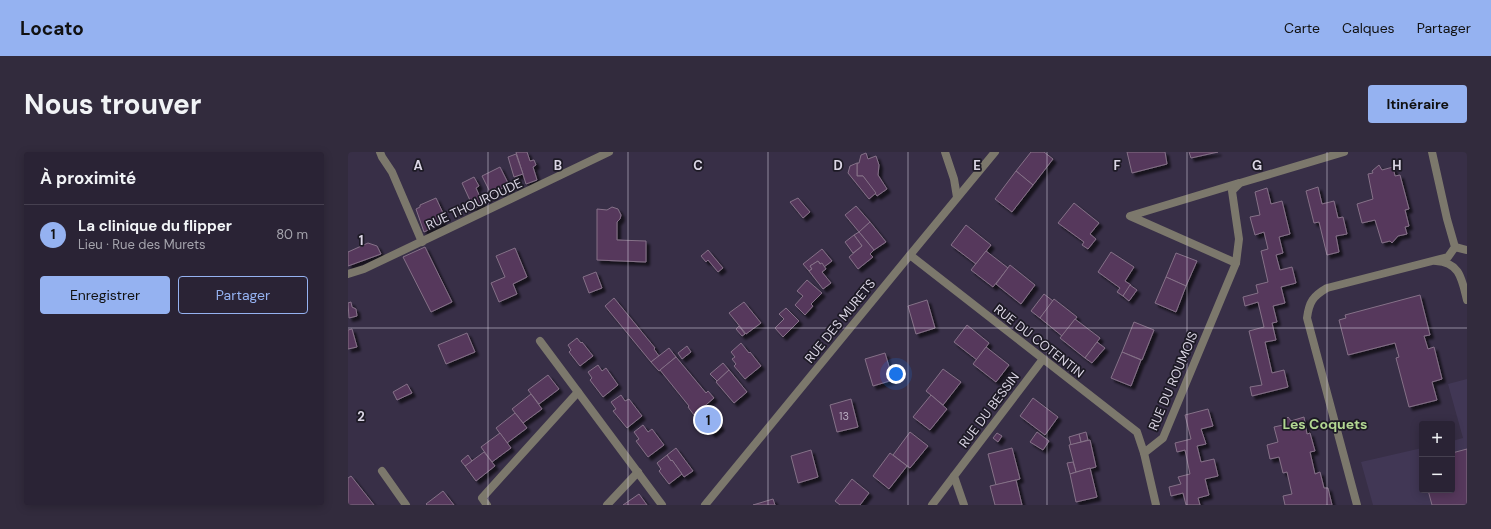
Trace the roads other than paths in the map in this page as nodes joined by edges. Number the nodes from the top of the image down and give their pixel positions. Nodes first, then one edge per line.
1 (380, 152) edge
2 (609, 152) edge
3 (945, 152) edge
4 (995, 152) edge
5 (1344, 152) edge
6 (1432, 152) edge
7 (1240, 182) junction
8 (957, 197) junction
9 (422, 242) junction
10 (1455, 247) junction
11 (1467, 250) edge
12 (910, 254) junction
13 (1436, 261) junction
14 (1236, 263) junction
15 (348, 274) edge
16 (1467, 300) edge
17 (540, 341) dead end
18 (1043, 358) junction
19 (578, 392) junction
20 (1144, 453) junction
21 (382, 471) dead end
22 (638, 472) junction
23 (954, 476) junction
24 (406, 505) edge
25 (487, 505) edge
26 (607, 505) edge
27 (662, 505) edge
28 (705, 505) edge
29 (932, 505) edge
30 (964, 505) edge
31 (1156, 505) edge
32 (1357, 505) edge

1 - 9 street
2 - 9 street, RUE THOUROUDE
3 - 8 street
4 - 8 street, RUE DES MURETS
5 - 7 street
6 - 10 street
7 - 14 street, RUE DU ROUMOIS
7 - 14 street
8 - 12 street, RUE DES MURETS
9 - 15 street, RUE THOUROUDE
10 - 11 street
10 - 13 street
12 - 18 street, RUE DU COTENTIN
12 - 28 street, RUE DES MURETS
13 - 16 street
13 - 32 street
14 - 20 street, RUE DU ROUMOIS
17 - 19 street
18 - 20 street, RUE DU COTENTIN
18 - 23 street, RUE DU BESSIN
19 - 22 street
19 - 25 street
20 - 31 street
21 - 24 street
22 - 26 street
22 - 27 street
23 - 29 street, RUE DU BESSIN
23 - 30 street

